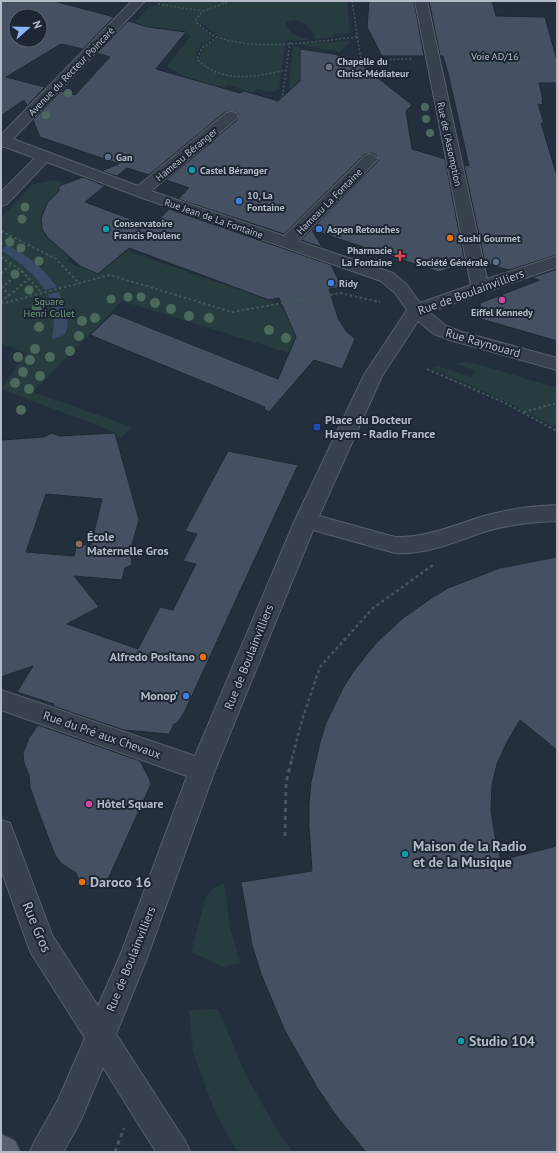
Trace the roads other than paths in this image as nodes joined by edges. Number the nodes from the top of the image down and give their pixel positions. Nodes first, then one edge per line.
1 (139, 1) edge
2 (421, 1) edge
3 (231, 116) dead end
4 (2, 142) edge
5 (44, 157) junction
6 (370, 159) dead end
7 (140, 192) junction
8 (1, 201) edge
9 (287, 243) junction
10 (557, 260) edge
11 (480, 287) junction
12 (416, 310) junction
13 (557, 364) edge
14 (557, 513) edge
15 (306, 520) junction
16 (1, 700) edge
17 (202, 770) junction
18 (1, 832) edge
19 (100, 1037) junction
20 (1, 1150) edge
21 (4, 1152) edge
22 (46, 1152) edge
23 (174, 1152) edge

1 - 4 street, Avenue du Recteur Poincaré
2 - 11 street, Rue de l'Assomption
3 - 7 street, Hameau Béranger
4 - 5 street, Rue Jean de La Fontaine
5 - 7 street, Rue Jean de La Fontaine
5 - 8 street
6 - 9 street, Hameau La Fontaine
7 - 9 street, Rue Jean de La Fontaine
9 - 12 street, Rue Jean de La Fontaine
10 - 11 street, Rue de Boulainvilliers
11 - 12 street, Rue de Boulainvilliers
12 - 13 street, Rue Raynouard
12 - 15 street, Rue de Boulainvilliers
14 - 15 street
15 - 17 street, Rue de Boulainvilliers
16 - 17 street, Rue du Pré aux Chevaux
17 - 19 street, Rue de Boulainvilliers
18 - 19 street, Rue Gros
19 - 22 street, Rue de Boulainvilliers
19 - 23 street, Rue Gros
20 - 21 main road

